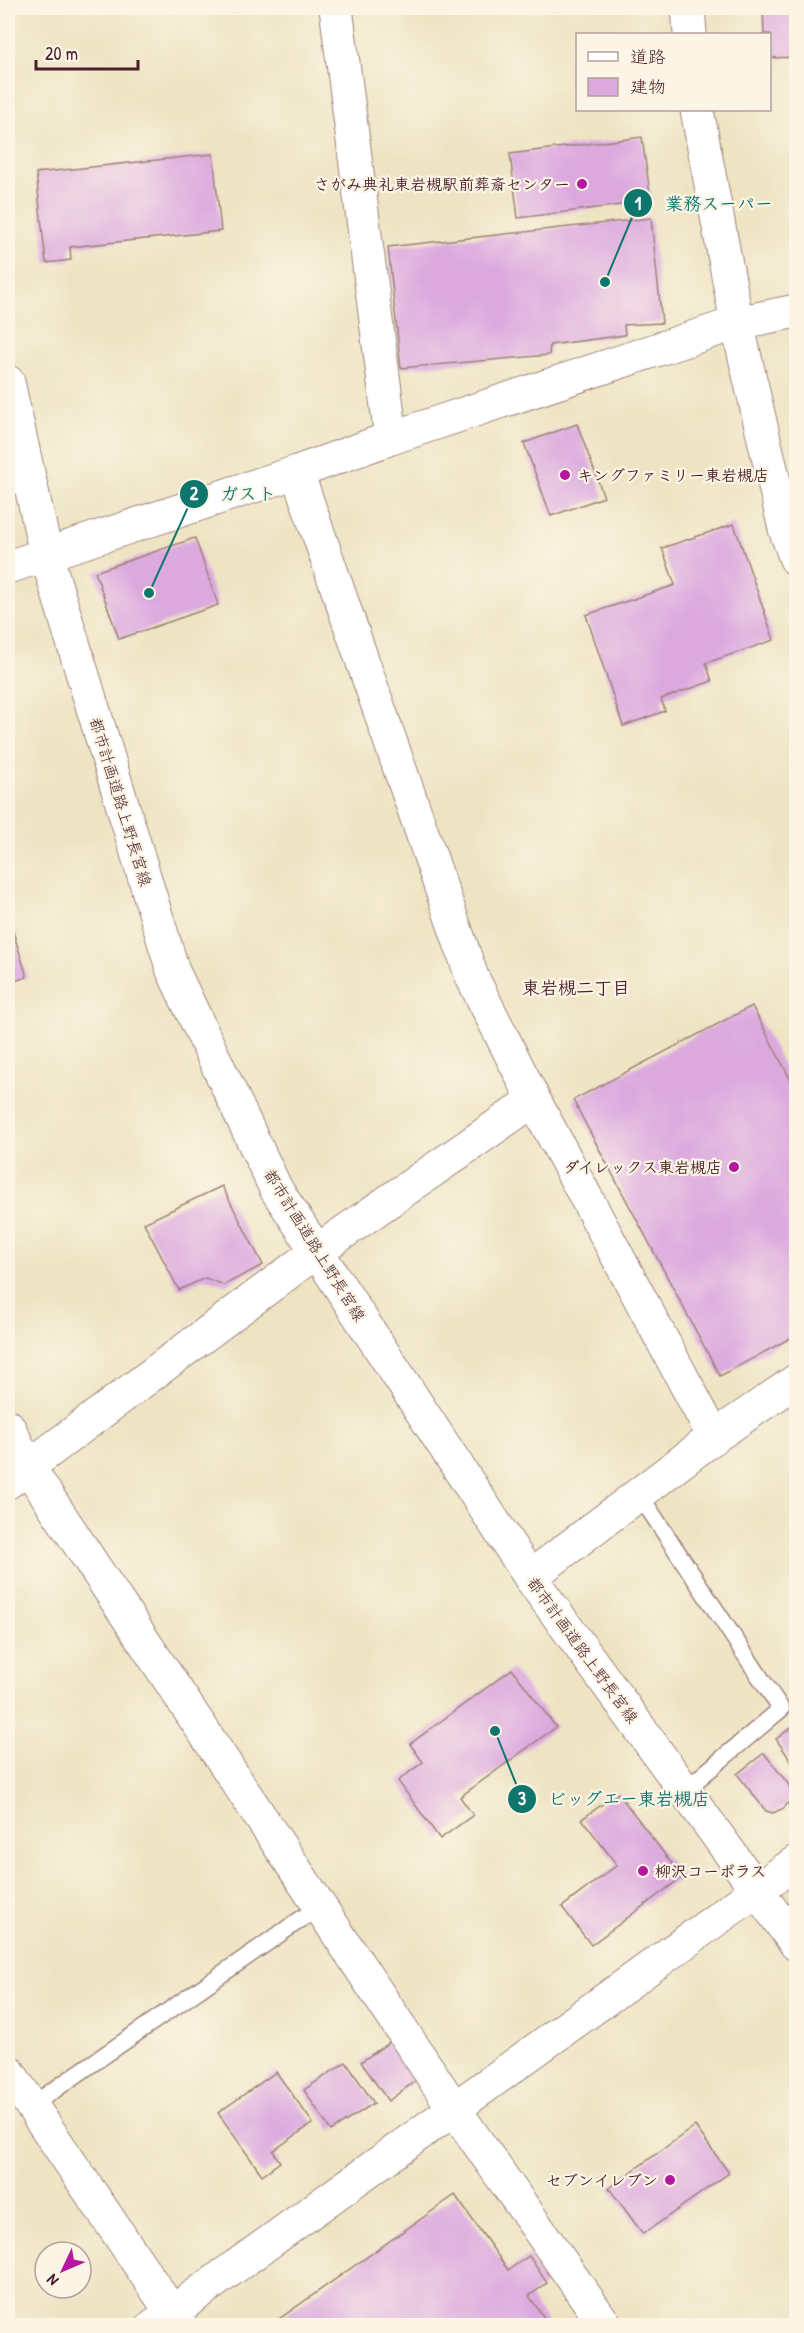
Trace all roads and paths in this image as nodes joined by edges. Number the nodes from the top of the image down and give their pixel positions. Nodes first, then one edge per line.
1 (336, 8) edge
2 (688, 8) edge
3 (690, 33) edge
4 (698, 111) edge
5 (796, 311) edge
6 (737, 323) junction
7 (8, 382) edge
8 (391, 438) junction
9 (297, 472) junction
10 (46, 554) junction
11 (796, 560) edge
12 (8, 567) edge
13 (534, 1100) junction
14 (317, 1251) junction
15 (796, 1382) edge
16 (8, 1426) edge
17 (714, 1437) junction
18 (18, 1474) edge
19 (639, 1494) junction
20 (530, 1577) junction
21 (684, 1790) junction
22 (796, 1862) edge
23 (758, 1890) junction
24 (320, 1906) junction
25 (796, 1944) edge
26 (8, 2071) edge
27 (31, 2106) junction
28 (455, 2110) junction
29 (169, 2321) edge
30 (606, 2325) edge

1 - 8 street
2 - 3 street
4 - 6 street
5 - 6 street
6 - 8 street
6 - 11 street
7 - 10 street, 都市計画道路上野長宮線
8 - 9 street
9 - 10 street
9 - 13 street
10 - 12 street
10 - 14 street, 都市計画道路上野長宮線
13 - 14 street
13 - 17 street
14 - 18 street
14 - 20 street, 都市計画道路上野長宮線
15 - 17 street
16 - 18 street
17 - 19 street
18 - 24 street
19 - 20 street
19 - 21 lane
20 - 21 street, 都市計画道路上野長宮線
21 - 23 street, 都市計画道路上野長宮線
22 - 23 street
23 - 25 street, 都市計画道路上野長宮線
23 - 28 street
24 - 27 lane
24 - 28 street
26 - 27 street
27 - 29 street
28 - 29 street
28 - 30 street

